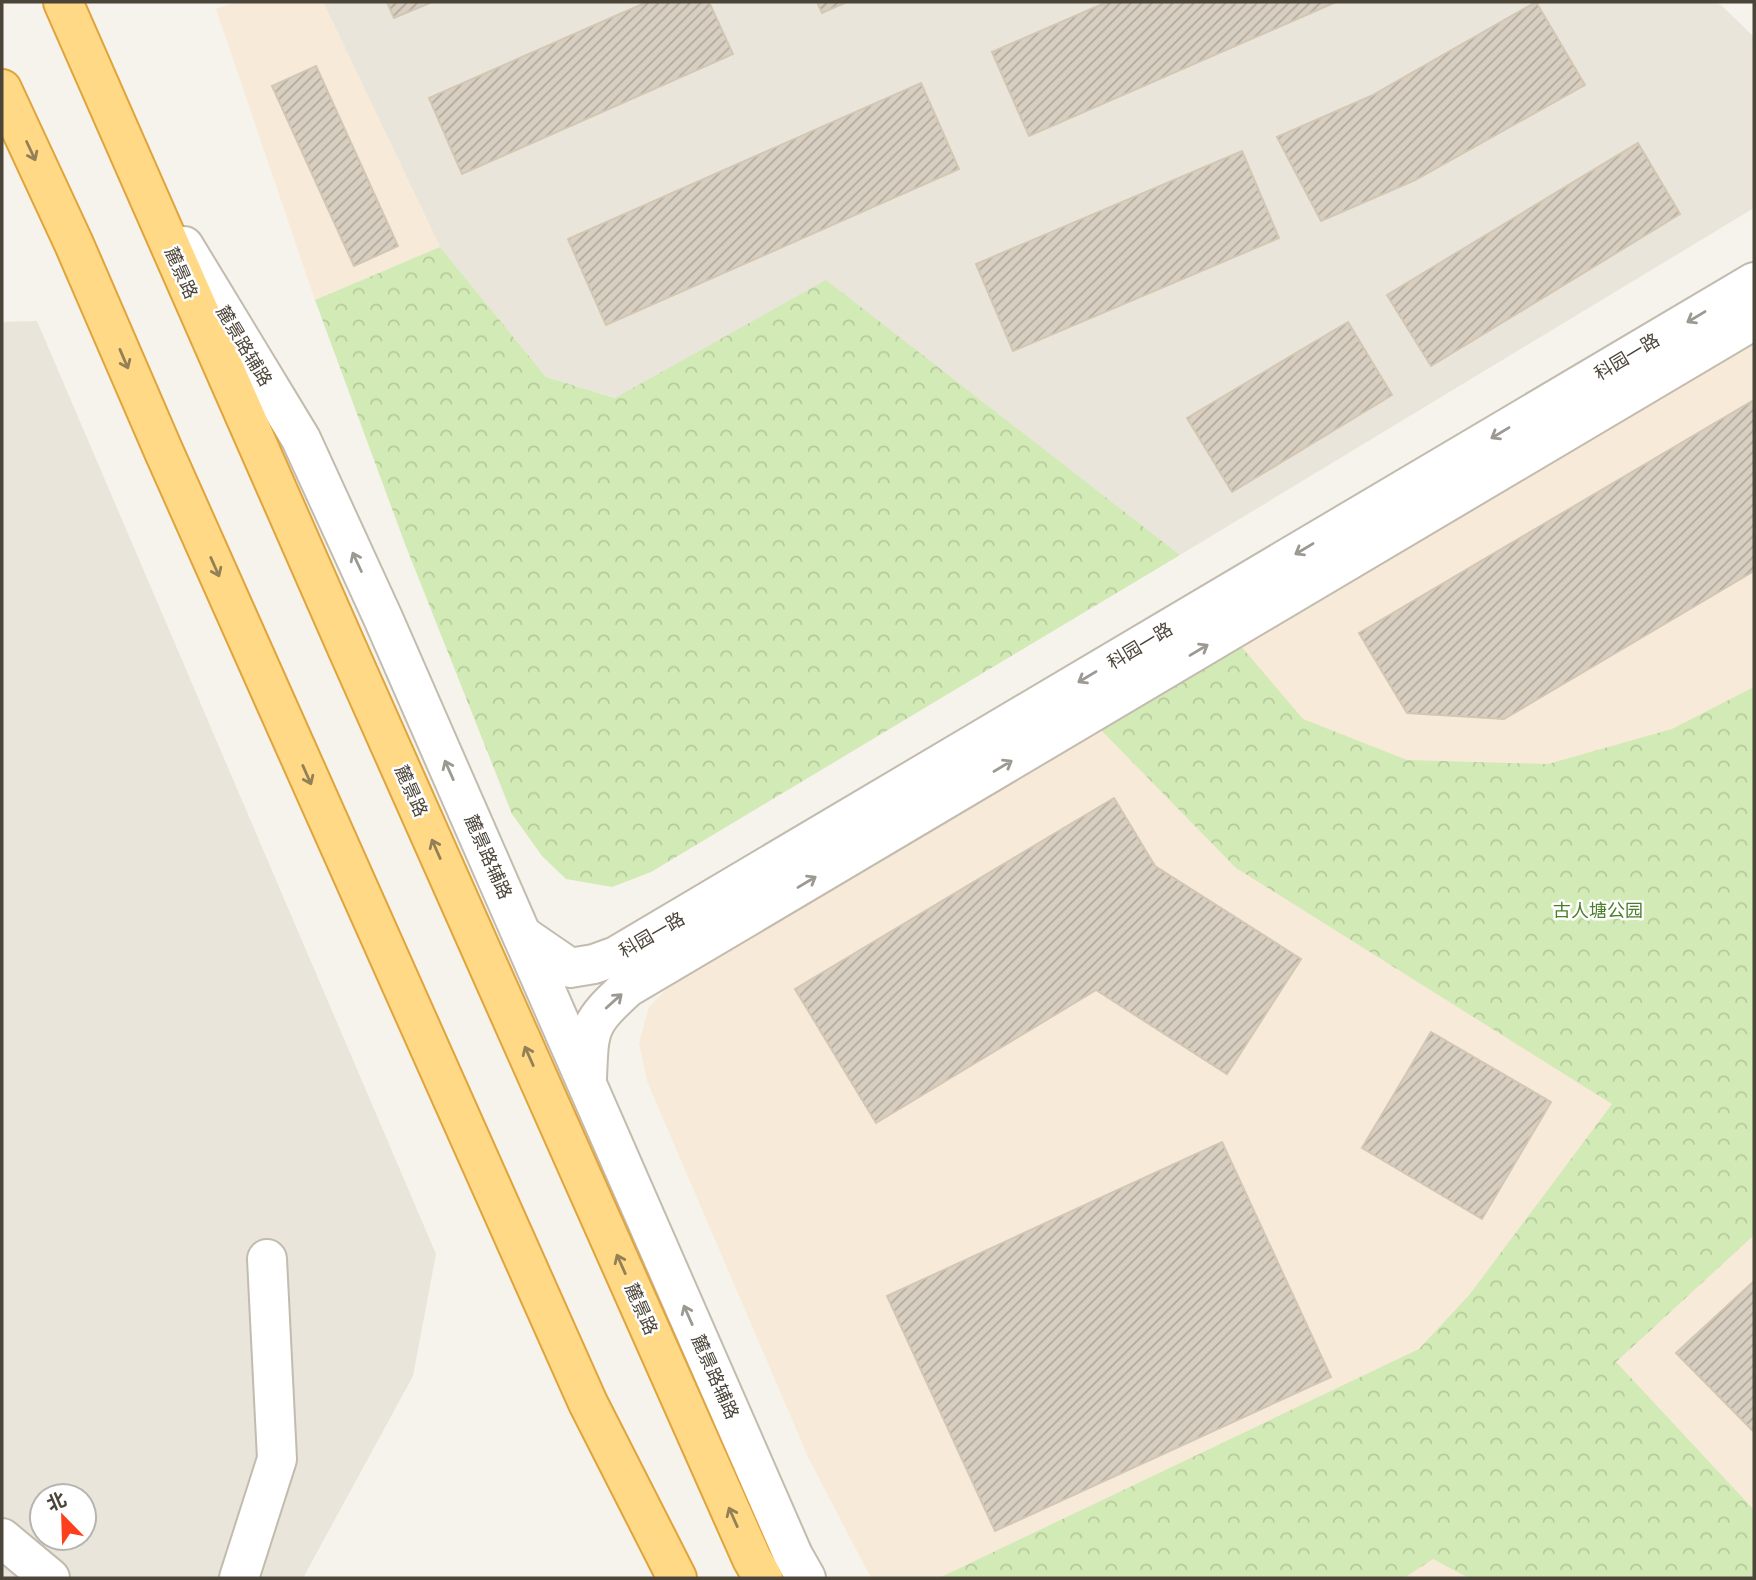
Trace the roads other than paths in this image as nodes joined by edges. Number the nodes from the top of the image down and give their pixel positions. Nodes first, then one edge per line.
1 (63, 2) edge
2 (2, 89) edge
3 (130, 156) junction
4 (1754, 282) edge
5 (1754, 320) edge
6 (522, 935) junction
7 (587, 1084) junction
8 (267, 1259) dead end
9 (582, 1388) junction
10 (2, 1538) edge
11 (50, 1578) edge
12 (239, 1578) edge
13 (662, 1578) edge
14 (677, 1578) edge
15 (763, 1578) edge
16 (806, 1578) edge

1 - 3 highway, 麓景路
2 -> 9 highway
6 -> 3 street, 麓景路辅路
15 -> 3 highway, 麓景路
4 -> 6 street, 科园一路
7 -> 5 street, 科园一路
6 - 7 street, 麓景路辅路
16 -> 7 street, 麓景路辅路
8 - 12 street
9 - 13 street
9 - 14 highway
10 - 11 street

